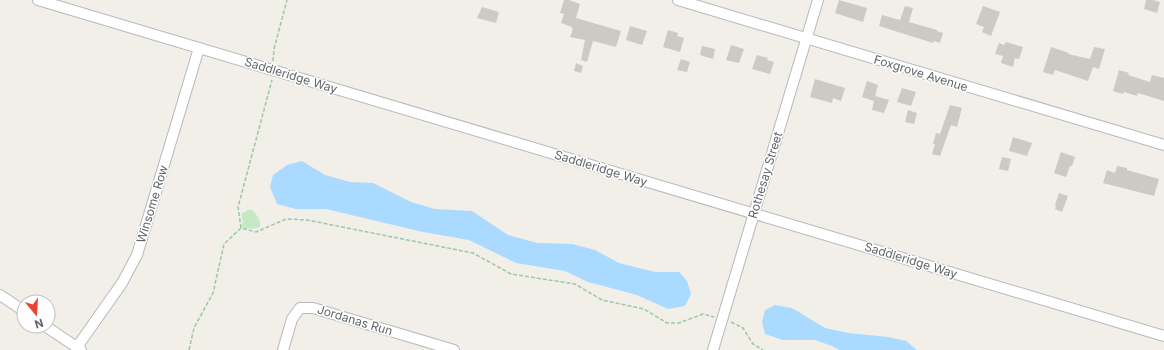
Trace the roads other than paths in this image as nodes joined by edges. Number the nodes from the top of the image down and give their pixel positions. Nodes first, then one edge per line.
1 (38, 0) edge
2 (678, 0) edge
3 (818, 0) edge
4 (806, 38) junction
5 (199, 48) junction
6 (1164, 145) edge
7 (753, 213) junction
8 (0, 295) edge
9 (16, 306) edge
10 (56, 333) edge
11 (1164, 336) edge
12 (79, 349) edge
13 (283, 350) edge
14 (454, 350) edge
15 (713, 350) edge

1 - 5 street, Saddleridge Way
2 - 4 street, Foxgrove Avenue
3 - 4 street, Rothesay Street
4 - 6 street, Foxgrove Avenue
4 - 7 street, Rothesay Street
5 - 7 street, Saddleridge Way
5 - 12 street, Winsome Row
7 - 11 street, Saddleridge Way
7 - 15 street, Rothesay Street
8 - 9 street
10 - 12 street
13 - 14 street, Jordanas Run

